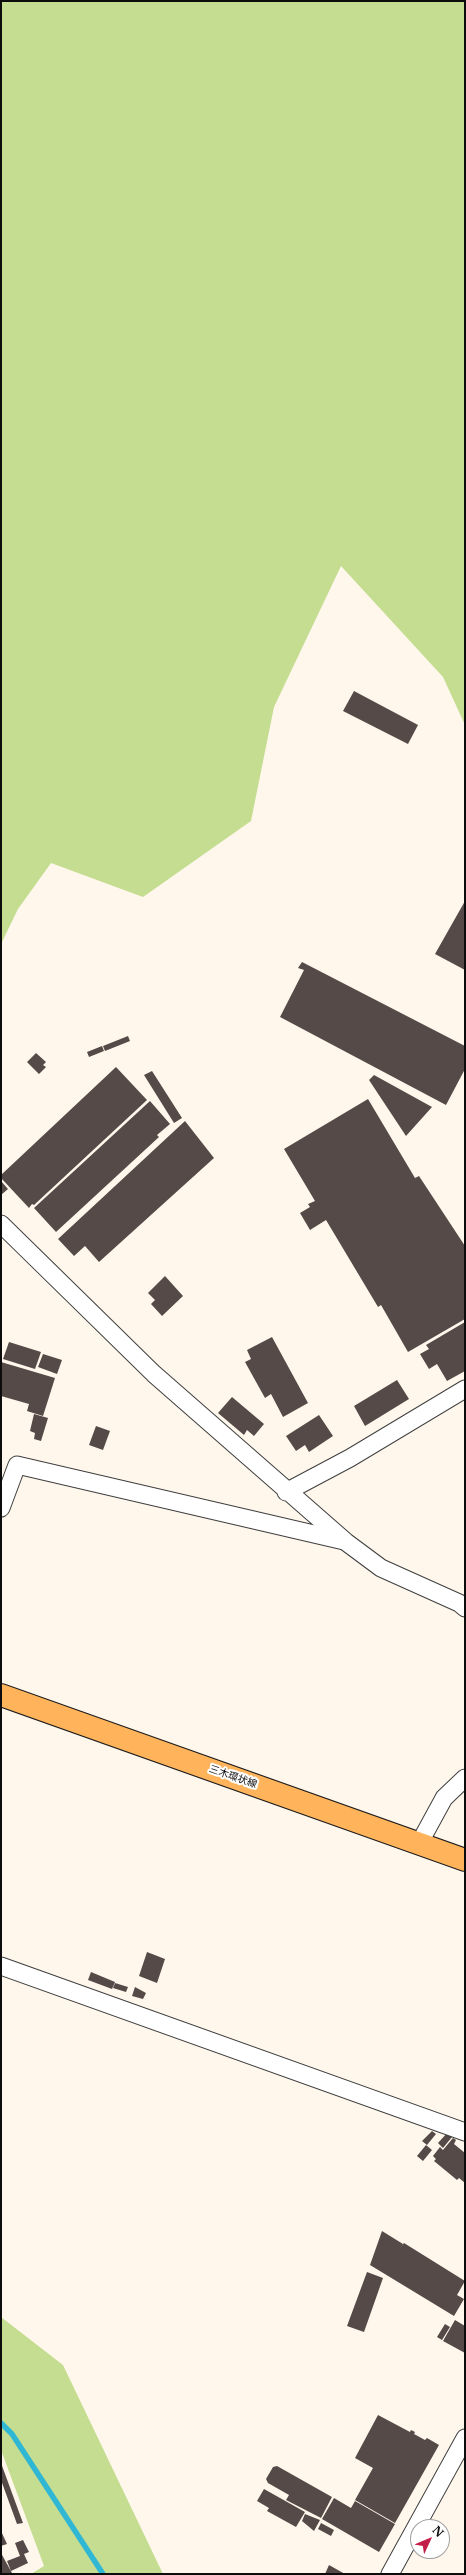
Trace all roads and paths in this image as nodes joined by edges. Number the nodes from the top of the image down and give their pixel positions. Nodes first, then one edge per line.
1 (1, 1224) edge
2 (465, 1389) edge
3 (286, 1492) junction
4 (1, 1508) edge
5 (346, 1542) junction
6 (465, 1608) edge
7 (1, 1695) edge
8 (465, 1778) edge
9 (420, 1842) junction
10 (465, 1860) edge
11 (1, 1966) edge
12 (465, 2132) edge
13 (465, 2438) edge
14 (390, 2574) edge

1 - 3 street
2 - 3 street
3 - 5 street
4 - 5 street
5 - 6 street
7 - 9 main road, 三木環状線
8 - 9 street
9 - 10 main road, 三木環状線
11 - 12 street
13 - 14 street

